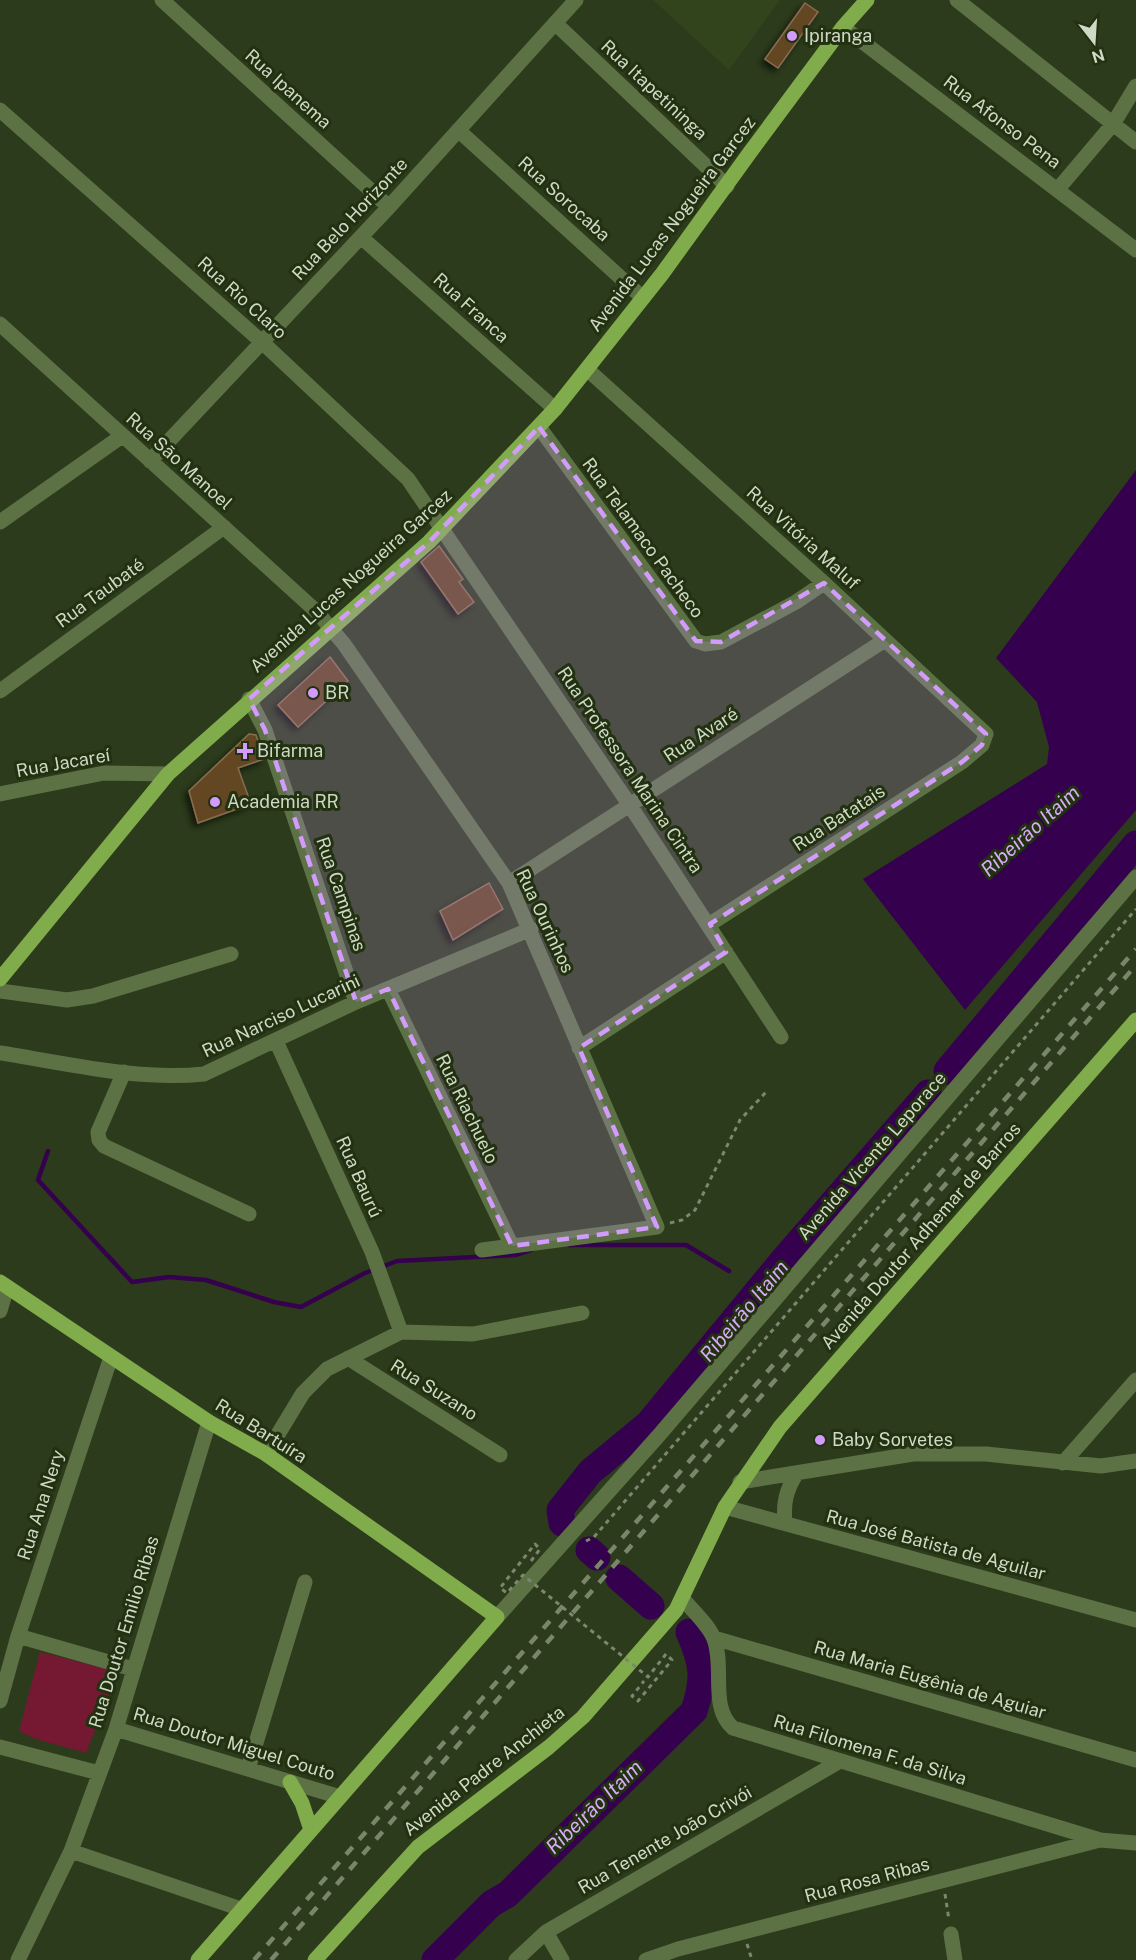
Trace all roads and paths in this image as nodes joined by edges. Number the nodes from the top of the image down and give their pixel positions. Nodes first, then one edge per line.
1 (162, 0) edge
2 (576, 0) edge
3 (867, 0) edge
4 (957, 0) edge
5 (555, 23) junction
6 (843, 27) junction
7 (1136, 86) edge
8 (0, 110) edge
9 (1113, 124) junction
10 (458, 130) junction
11 (1136, 142) edge
12 (727, 186) junction
13 (1058, 189) junction
14 (389, 207) junction
15 (361, 237) junction
16 (1136, 250) edge
17 (643, 298) junction
18 (1, 328) edge
19 (262, 342) junction
20 (588, 370) junction
21 (555, 409) junction
22 (539, 427) junction
23 (122, 436) junction
24 (150, 461) junction
25 (0, 522) edge
26 (224, 527) junction
27 (443, 528) junction
28 (824, 583) junction
29 (331, 627) junction
30 (885, 640) junction
31 (0, 691) edge
32 (249, 699) junction
33 (986, 740) joint
34 (168, 774) junction
35 (0, 794) edge
36 (629, 804) junction
37 (1136, 878) edge
38 (509, 883) junction
39 (710, 924) junction
40 (531, 929) junction
41 (726, 952) junction
42 (231, 954) dead end
43 (0, 979) edge
44 (388, 989) junction
45 (0, 991) edge
46 (356, 1002) junction
47 (1136, 1020) edge
48 (781, 1037) dead end
49 (276, 1041) junction
50 (579, 1048) junction
51 (0, 1053) edge
52 (124, 1072) junction
53 (767, 1091) dead end
54 (249, 1214) dead end
55 (657, 1227) junction
56 (512, 1246) junction
57 (483, 1250) dead end
58 (4, 1285) edge
59 (0, 1311) edge
60 (582, 1313) dead end
61 (401, 1332) junction
62 (111, 1357) junction
63 (348, 1358) junction
64 (1136, 1380) edge
65 (209, 1422) junction
66 (266, 1454) junction
67 (500, 1455) dead end
68 (1136, 1461) edge
69 (1063, 1462) junction
70 (797, 1473) junction
71 (740, 1482) junction
72 (725, 1507) junction
73 (785, 1523) junction
74 (531, 1561) dead end
75 (305, 1582) dead end
76 (679, 1604) junction
77 (497, 1617) junction
78 (1136, 1620) edge
79 (18, 1636) junction
80 (714, 1638) junction
81 (133, 1669) junction
82 (644, 1681) dead end
83 (1, 1695) edge
84 (116, 1729) junction
85 (0, 1747) edge
86 (1136, 1760) edge
87 (840, 1761) junction
88 (248, 1769) junction
89 (99, 1773) junction
90 (290, 1782) junction
91 (340, 1797) junction
92 (311, 1830) junction
93 (1100, 1840) junction
94 (1136, 1843) edge
95 (71, 1851) junction
96 (943, 1880) junction
97 (241, 1910) junction
98 (546, 1932) junction
99 (951, 1934) joint
100 (18, 1960) edge
101 (198, 1960) edge
102 (315, 1960) edge
103 (516, 1960) edge
104 (562, 1960) edge
105 (646, 1960) edge
106 (955, 1960) edge

1 - 14 street, Rua Ipanema
2 - 5 street, Rua Belo Horizonte
3 - 6 main road, Avenida Lucas Nogueira Garcez
4 - 9 street
5 - 10 street, Rua Belo Horizonte
5 - 12 street, Rua Itapetininga
6 - 12 main road, Avenida Lucas Nogueira Garcez
6 - 13 street, Rua Afonso Pena
7 - 9 street
8 - 19 street, Rua Rio Claro
9 - 11 street
9 - 13 street
10 - 14 street, Rua Belo Horizonte
10 - 17 street, Rua Sorocaba
12 - 17 main road, Avenida Lucas Nogueira Garcez
13 - 16 street, Rua Afonso Pena
14 - 15 street, Rua Belo Horizonte
15 - 19 street, Rua Belo Horizonte
15 - 21 street, Rua Franca
17 - 20 main road, Avenida Lucas Nogueira Garcez
18 - 23 street, Rua São Manoel
19 - 24 street, Rua Belo Horizonte
19 - 27 street, Rua Rio Claro
20 - 21 main road, Avenida Lucas Nogueira Garcez
20 - 28 street, Rua Vitória Maluf
21 - 22 main road, Avenida Lucas Nogueira Garcez
22 - 27 main road, Avenida Lucas Nogueira Garcez
22 - 28 street, Rua Telamaco Pacheco
23 - 24 street, Rua São Manoel
23 - 25 street
24 - 26 street, Rua São Manoel
26 - 29 street, Rua São Manoel
26 - 31 street, Rua Taubaté
27 - 29 main road, Avenida Lucas Nogueira Garcez
27 - 36 street, Rua Professora Marina Cintra
28 - 30 street, Rua Vitória Maluf
29 - 32 main road, Avenida Lucas Nogueira Garcez
29 - 38 street, Rua Ourinhos
30 - 33 street, Rua Vitória Maluf
30 - 36 street, Rua Avaré
32 - 34 main road, Avenida Lucas Nogueira Garcez
32 - 46 street, Rua Campinas
33 - 39 street, Rua Batatais
34 - 35 street, Rua Jacareí
34 - 43 main road, Avenida Lucas Nogueira Garcez
36 - 38 street, Rua Avaré
36 - 39 street, Rua Professora Marina Cintra
37 - 77 street, Avenida Vicente Leporace
38 - 40 street, Rua Ourinhos
39 - 41 street, Rua Professora Marina Cintra
40 - 44 street, Rua Narciso Lucarini
40 - 50 street, Rua Ourinhos
41 - 48 street, Rua Professora Marina Cintra
41 - 50 street
42 - 45 street
44 - 46 street, Rua Narciso Lucarini
44 - 56 street, Rua Riachuelo
46 - 49 street, Rua Narciso Lucarini
47 - 71 main road, Avenida Doutor Adhemar de Barros
49 - 52 street, Rua Narciso Lucarini
49 - 61 street, Rua Baurú
50 - 55 street, Rua Ourinhos
51 - 52 street, Rua Narciso Lucarini
52 - 54 street
53 - 55 path
55 - 56 street
56 - 57 street
58 - 59 street
58 - 62 main road, Rua Bartuíra
60 - 61 street
61 - 63 street
62 - 65 main road, Rua Bartuíra
62 - 79 street, Rua Ana Nery
63 - 66 street
63 - 67 street, Rua Suzano
64 - 69 street
65 - 66 main road, Rua Bartuíra
65 - 81 street, Rua Doutor Emilio Ribas
66 - 77 main road, Rua Bartuíra
68 - 69 street
69 - 70 street
70 - 71 street
70 - 73 street
71 - 72 main road, Avenida Padre Anchieta
72 - 73 street, Rua José Batista de Aguilar
72 - 76 main road, Avenida Padre Anchieta
73 - 78 street, Rua José Batista de Aguilar
74 - 82 path, bridge
75 - 88 street
76 - 80 street, Rua Filomena F. da Silva
76 - 102 main road, Avenida Padre Anchieta
77 - 91 main road
79 - 81 street
79 - 83 street, Rua Ana Nery
80 - 86 street, Rua Maria Eugênia de Aguiar
80 - 87 street, Rua Filomena F. da Silva
81 - 84 street, Rua Doutor Emilio Ribas
84 - 88 street, Rua Doutor Miguel Couto
84 - 89 street, Rua Doutor Emilio Ribas
85 - 89 street
87 - 93 street, Rua Filomena F. da Silva
87 - 98 street, Rua Tenente João Crivói
88 - 90 street, Rua Doutor Miguel Couto
89 - 95 street, Rua Doutor Emilio Ribas
90 - 91 street, Rua Doutor Miguel Couto
90 - 92 main road
91 - 92 main road
92 - 97 main road
93 - 94 street, Rua Filomena F. da Silva
93 - 96 street, Rua Rosa Ribas
95 - 97 street
95 - 100 street, Rua Doutor Emilio Ribas
96 - 99 path
96 - 105 street, Rua Rosa Ribas
97 - 101 main road
98 - 103 street, Rua Tenente João Crivói
98 - 104 street
99 - 106 street

